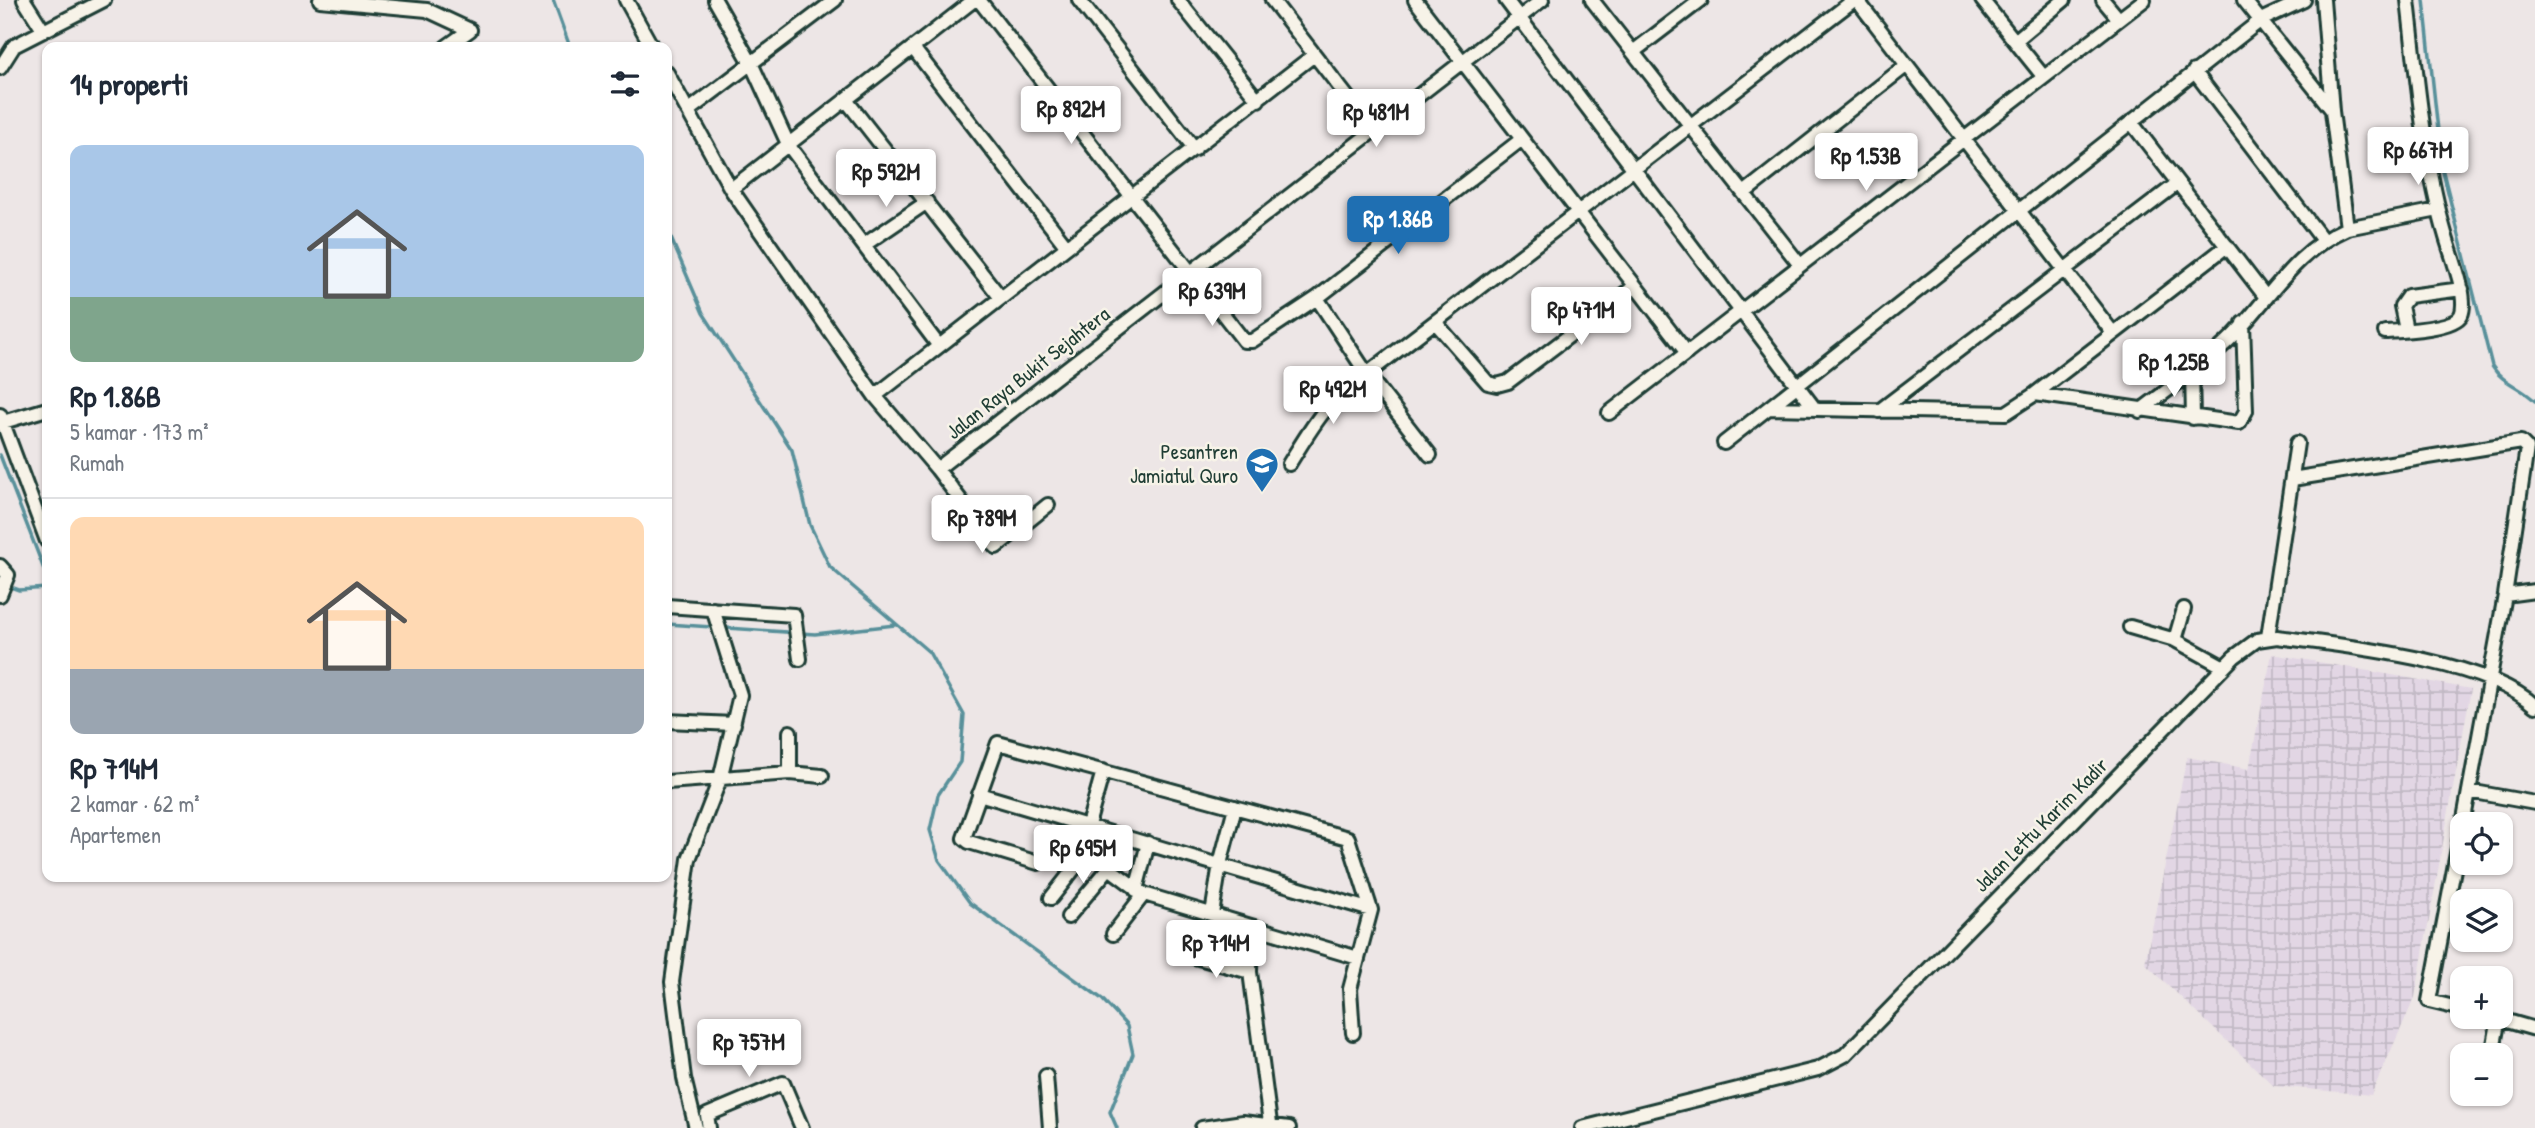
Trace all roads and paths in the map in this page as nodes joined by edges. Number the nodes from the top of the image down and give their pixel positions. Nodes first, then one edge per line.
1 (24, 0) edge
2 (104, 0) edge
3 (320, 0) edge
4 (626, 0) edge
5 (835, 0) edge
6 (976, 0) edge
7 (1079, 0) edge
8 (1178, 0) edge
9 (1272, 0) edge
10 (1415, 0) edge
11 (1506, 0) edge
12 (1542, 0) edge
13 (1592, 0) edge
14 (1701, 0) edge
15 (1855, 0) edge
16 (1982, 0) edge
17 (2064, 0) edge
18 (2103, 0) edge
19 (2144, 0) edge
20 (2244, 0) edge
21 (2304, 0) edge
22 (2323, 0) edge
23 (2408, 0) edge
24 (717, 1) edge
25 (1520, 17) junction
26 (2118, 19) junction
27 (2260, 20) junction
28 (43, 30) junction
29 (2015, 40) junction
30 (453, 42) edge
31 (649, 42) edge
32 (912, 48) junction
33 (1633, 52) junction
34 (1314, 55) junction
35 (1462, 62) junction
36 (751, 63) junction
37 (1907, 65) junction
38 (0, 68) edge
39 (2194, 71) junction
40 (2043, 76) junction
41 (672, 82) edge
42 (846, 100) junction
43 (1258, 100) junction
44 (688, 111) junction
45 (2332, 111) junction
46 (2131, 121) junction
47 (1691, 125) junction
48 (1373, 130) junction
49 (1963, 138) junction
50 (1522, 139) junction
51 (789, 146) junction
52 (1195, 149) junction
53 (1634, 169) junction
54 (2178, 183) junction
55 (731, 189) junction
56 (1744, 193) junction
57 (1132, 197) junction
58 (927, 202) junction
59 (2438, 209) junction
60 (2019, 210) junction
61 (1578, 211) junction
62 (2347, 228) junction
63 (2322, 239) junction
64 (864, 245) junction
65 (2227, 246) junction
66 (1067, 247) junction
67 (1800, 265) junction
68 (2064, 269) junction
69 (1190, 272) junction
70 (1635, 286) junction
71 (2462, 289) junction
72 (2265, 296) junction
73 (1001, 298) junction
74 (1317, 298) junction
75 (1740, 311) junction
76 (1435, 322) junction
77 (2243, 323) junction
78 (2406, 330) junction
79 (2385, 332) dead end
80 (2113, 333) junction
81 (939, 346) junction
82 (1687, 352) junction
83 (2192, 371) junction
84 (1367, 374) junction
85 (1797, 386) junction
86 (2035, 394) junction
87 (875, 396) junction
88 (1769, 408) junction
89 (1815, 409) junction
90 (42, 410) edge
91 (1879, 411) junction
92 (2140, 411) junction
93 (1609, 413) dead end
94 (1, 418) edge
95 (2193, 418) junction
96 (1724, 443) dead end
97 (2297, 443) dead end
98 (1430, 455) dead end
99 (1289, 464) dead end
100 (937, 469) junction
101 (2292, 479) junction
102 (1048, 505) dead end
103 (42, 528) edge
104 (0, 566) edge
105 (2535, 591) edge
106 (0, 595) edge
107 (2505, 595) junction
108 (672, 607) edge
109 (2184, 609) dead end
110 (715, 614) junction
111 (2130, 627) dead end
112 (2268, 637) junction
113 (2175, 640) junction
114 (800, 659) dead end
115 (2224, 667) junction
116 (2490, 677) junction
117 (2535, 706) edge
118 (672, 720) edge
119 (734, 724) junction
120 (790, 732) dead end
121 (1103, 771) junction
122 (790, 773) junction
123 (822, 776) dead end
124 (720, 779) junction
125 (672, 782) edge
126 (2469, 791) junction
127 (979, 794) junction
128 (2535, 803) edge
129 (1235, 807) junction
130 (2465, 812) edge
131 (1088, 825) junction
132 (1148, 843) junction
133 (1038, 863) dead end
134 (1220, 863) junction
135 (2453, 875) edge
136 (1140, 892) junction
137 (1051, 898) dead end
138 (1371, 909) junction
139 (1213, 914) junction
140 (1068, 917) dead end
141 (1251, 926) junction
142 (1113, 934) dead end
143 (1191, 956) dead end
144 (1358, 958) junction
145 (1250, 972) junction
146 (2450, 1006) edge
147 (2513, 1023) edge
148 (2535, 1029) edge
149 (1353, 1033) dead end
150 (1046, 1076) dead end
151 (1270, 1123) junction
152 (696, 1128) edge
153 (709, 1128) edge
154 (802, 1128) edge
155 (1049, 1128) edge
156 (1202, 1128) edge
157 (1289, 1128) edge
158 (1581, 1128) edge

1 - 28 street
2 - 28 street
3 - 30 street
4 - 31 street
5 - 36 street
6 - 32 street
6 - 57 street
7 - 52 street
8 - 43 street
9 - 34 street
10 - 35 street
11 - 25 street
12 - 25 street, Jalan Raya Bukit Sejahtera
13 - 33 street
14 - 33 street
15 - 37 street
15 - 47 street
16 - 29 street
17 - 29 street
18 - 26 street
19 - 26 street
20 - 27 street
21 - 27 street
22 - 45 street
23 - 59 street
24 - 36 street
25 - 35 street, Jalan Raya Bukit Sejahtera
25 - 53 street
26 - 40 street
27 - 39 street
27 - 45 street
28 - 38 street
29 - 40 street
32 - 42 street
32 - 66 street
33 - 47 street
34 - 43 street
34 - 48 street
35 - 48 street, Jalan Raya Bukit Sejahtera
35 - 50 street
36 - 44 street
36 - 51 street
37 - 49 street
37 - 56 street
39 - 46 street
39 - 63 street
40 - 49 street
41 - 44 street
42 - 51 street
42 - 58 street
43 - 52 street
44 - 55 street
45 - 62 street
46 - 54 street
46 - 60 street
47 - 53 street
47 - 56 street
48 - 69 street, Jalan Raya Bukit Sejahtera
49 - 60 street
49 - 67 street
50 - 61 street
50 - 74 street
51 - 55 street
51 - 64 street
52 - 57 street
53 - 61 street
53 - 75 street
54 - 65 street
54 - 68 street
55 - 87 street
56 - 67 street
57 - 66 street
57 - 69 street
58 - 64 street
58 - 73 street
59 - 62 street
59 - 71 street
60 - 68 street
60 - 85 street
61 - 70 street
61 - 76 street
62 - 63 street
63 - 72 street
64 - 81 street
65 - 72 street
65 - 80 street
66 - 73 street
67 - 75 street
68 - 80 street
68 - 91 street
69 - 74 street
69 - 100 street, Jalan Raya Bukit Sejahtera
70 - 76 street
70 - 82 street
71 - 78 street
71 - 78 street
72 - 77 street
73 - 81 street
74 - 84 street
75 - 82 street
75 - 85 street
76 - 84 street
77 - 83 street
77 - 95 street
78 - 79 street
80 - 86 street
81 - 87 street
82 - 93 street
83 - 92 street
83 - 95 street
84 - 98 street
84 - 99 street
85 - 88 street
85 - 89 street
86 - 91 street
86 - 92 street
87 - 100 street
88 - 89 street
88 - 96 street
89 - 91 street
90 - 94 street
92 - 95 street
94 - 103 street
97 - 101 street
100 - 102 street
101 - 107 street
101 - 112 street
104 - 106 street
105 - 107 street
107 - 116 street
108 - 110 street
109 - 113 street
110 - 114 street
110 - 119 street
111 - 113 street
112 - 115 street, Jalan Lettu Karim Kadir
112 - 116 street
113 - 115 street
115 - 158 street, Jalan Lettu Karim Kadir
116 - 117 street
116 - 126 street
118 - 119 street
119 - 124 street
120 - 122 street
121 - 127 street
121 - 129 street
121 - 131 street
122 - 123 street
122 - 124 street
124 - 125 street
124 - 152 street
126 - 128 street
126 - 130 street
127 - 131 street
127 - 133 street
129 - 134 street
129 - 138 street
131 - 132 street
131 - 137 street
132 - 134 street
132 - 136 street
134 - 138 street
134 - 139 street
135 - 146 street
136 - 139 street
136 - 140 street
136 - 142 street
138 - 144 street
139 - 141 street
141 - 144 street
141 - 145 street
143 - 145 street
144 - 149 street
145 - 151 street
147 - 148 street
150 - 155 street
151 - 156 street
151 - 157 street
153 - 154 street

